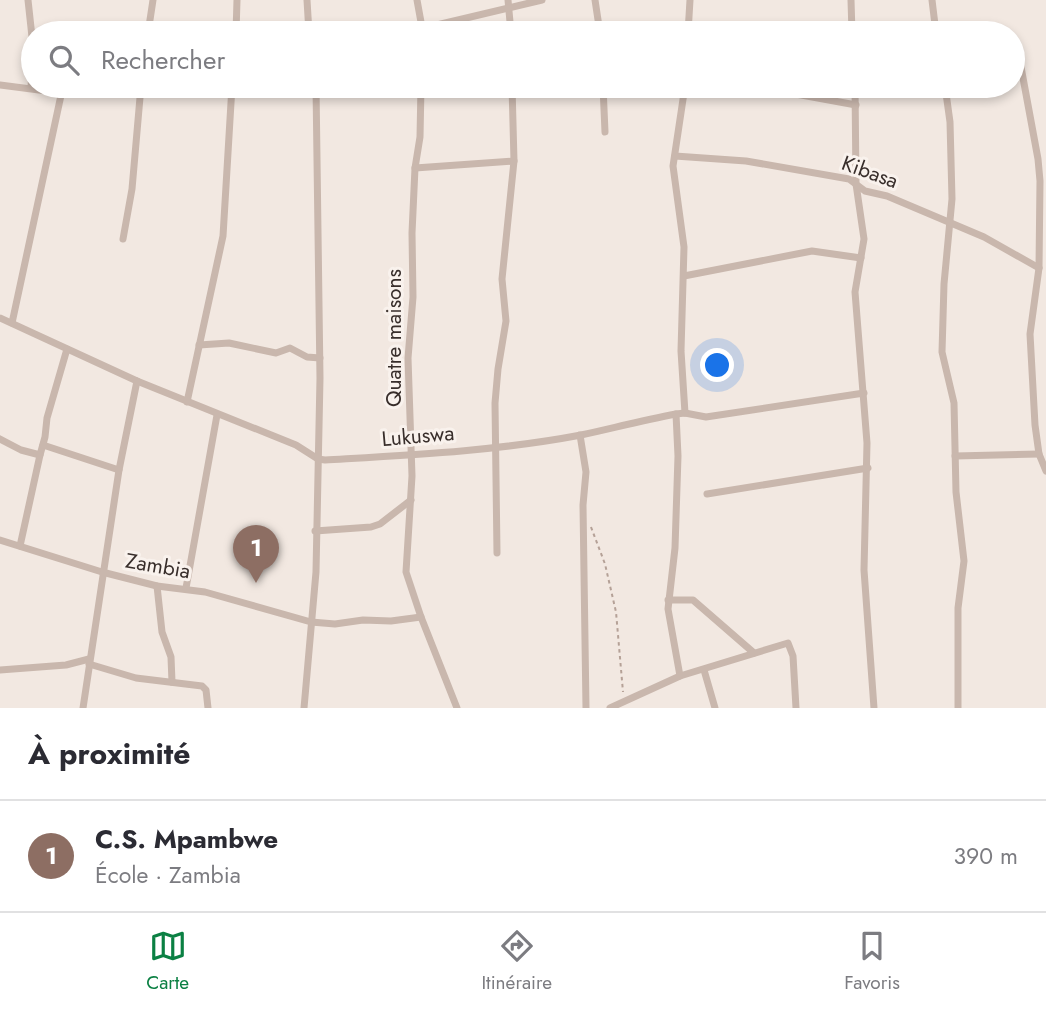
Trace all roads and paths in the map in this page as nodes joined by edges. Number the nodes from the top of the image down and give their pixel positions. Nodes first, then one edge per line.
1 (28, 0) edge
2 (153, 0) edge
3 (237, 0) edge
4 (307, 0) edge
5 (417, 0) edge
6 (542, 0) edge
7 (595, 0) edge
8 (690, 0) edge
9 (851, 0) edge
10 (932, 0) edge
11 (509, 4) edge
12 (30, 21) edge
13 (150, 21) edge
14 (236, 21) edge
15 (308, 21) edge
16 (421, 21) edge
17 (455, 21) edge
18 (598, 21) edge
19 (689, 21) edge
20 (852, 21) edge
21 (935, 21) edge
22 (0, 85) edge
23 (21, 87) edge
24 (1025, 89) edge
25 (60, 98) edge
26 (140, 98) edge
27 (231, 98) edge
28 (316, 98) edge
29 (421, 98) edge
30 (512, 98) edge
31 (604, 98) edge
32 (683, 98) edge
33 (818, 98) edge
34 (856, 98) edge
35 (945, 98) edge
36 (856, 105) junction
37 (605, 132) dead end
38 (675, 156) junction
39 (514, 161) junction
40 (415, 169) junction
41 (856, 184) junction
42 (950, 221) junction
43 (123, 239) dead end
44 (861, 258) junction
45 (1039, 268) junction
46 (684, 276) junction
47 (0, 318) edge
48 (12, 323) junction
49 (199, 345) junction
50 (67, 349) junction
51 (320, 358) junction
52 (137, 381) junction
53 (864, 393) junction
54 (187, 402) junction
55 (685, 413) junction
56 (676, 414) junction
57 (218, 415) junction
58 (580, 435) junction
59 (0, 439) edge
60 (43, 446) junction
61 (497, 447) junction
62 (1039, 454) junction
63 (40, 455) junction
64 (411, 455) junction
65 (955, 456) junction
66 (318, 459) junction
67 (868, 468) junction
68 (119, 470) junction
69 (1046, 471) edge
70 (707, 494) dead end
71 (411, 500) junction
72 (584, 514) junction
73 (315, 531) junction
74 (0, 540) edge
75 (20, 546) junction
76 (497, 553) dead end
77 (102, 572) junction
78 (157, 586) junction
79 (186, 588) junction
80 (668, 600) junction
81 (421, 617) junction
82 (311, 622) junction
83 (754, 653) junction
84 (89, 661) junction
85 (0, 670) edge
86 (704, 670) junction
87 (680, 676) junction
88 (172, 682) junction
89 (626, 699) junction
90 (83, 708) edge
91 (208, 708) edge
92 (304, 708) edge
93 (457, 708) edge
94 (586, 708) edge
95 (610, 708) edge
96 (630, 708) edge
97 (715, 708) edge
98 (796, 708) edge
99 (874, 708) edge
100 (958, 708) edge

1 - 12 street
2 - 13 street
3 - 14 street
4 - 15 street
5 - 16 street
6 - 11 street
7 - 18 street
8 - 19 street
9 - 20 street
10 - 21 street
11 - 17 street
22 - 23 street
24 - 45 street
25 - 48 street
26 - 43 street
27 - 49 street
28 - 51 street
29 - 40 street, Quatre maisons
30 - 39 street
31 - 37 street
32 - 38 street
33 - 36 street
34 - 36 street
35 - 42 street
36 - 41 street
38 - 41 street, Kibasa
38 - 46 street
39 - 40 street
39 - 61 street
40 - 64 street, Quatre maisons
41 - 42 street, Kibasa
41 - 44 street
42 - 45 street, Kibasa
42 - 65 street
44 - 46 street
44 - 53 street
45 - 62 street
46 - 55 street
47 - 48 street
48 - 50 street
49 - 51 street
49 - 54 street
50 - 52 street
50 - 60 street
51 - 66 street
52 - 54 street
52 - 68 street
53 - 55 street, Lukuswa
53 - 67 street
54 - 57 street
55 - 56 street, Lukuswa
56 - 58 street, Lukuswa
56 - 80 street
57 - 66 street
57 - 79 street
58 - 61 street, Lukuswa
58 - 72 street
59 - 63 street
60 - 63 street
60 - 68 street
61 - 64 street, Lukuswa
61 - 76 street
62 - 65 street
62 - 69 street
63 - 75 street
64 - 66 street, Lukuswa
64 - 71 street, Quatre maisons
65 - 100 street
66 - 73 street
67 - 70 street
67 - 99 street
68 - 77 street
71 - 73 street
71 - 81 street, Quatre maisons
72 - 89 path
72 - 94 street
73 - 82 street
74 - 75 street, Zambia
75 - 77 street, Zambia
77 - 78 street, Zambia
77 - 84 street
78 - 79 street, Zambia
78 - 88 street
79 - 82 street, Zambia
80 - 83 street
80 - 87 street
81 - 82 street, Zambia
81 - 93 street, Quatre maisons
82 - 92 street
83 - 86 street
83 - 98 street
84 - 85 street
84 - 88 street
84 - 90 street
86 - 87 street
86 - 97 street
87 - 89 street
88 - 91 street
89 - 95 street
89 - 96 street

